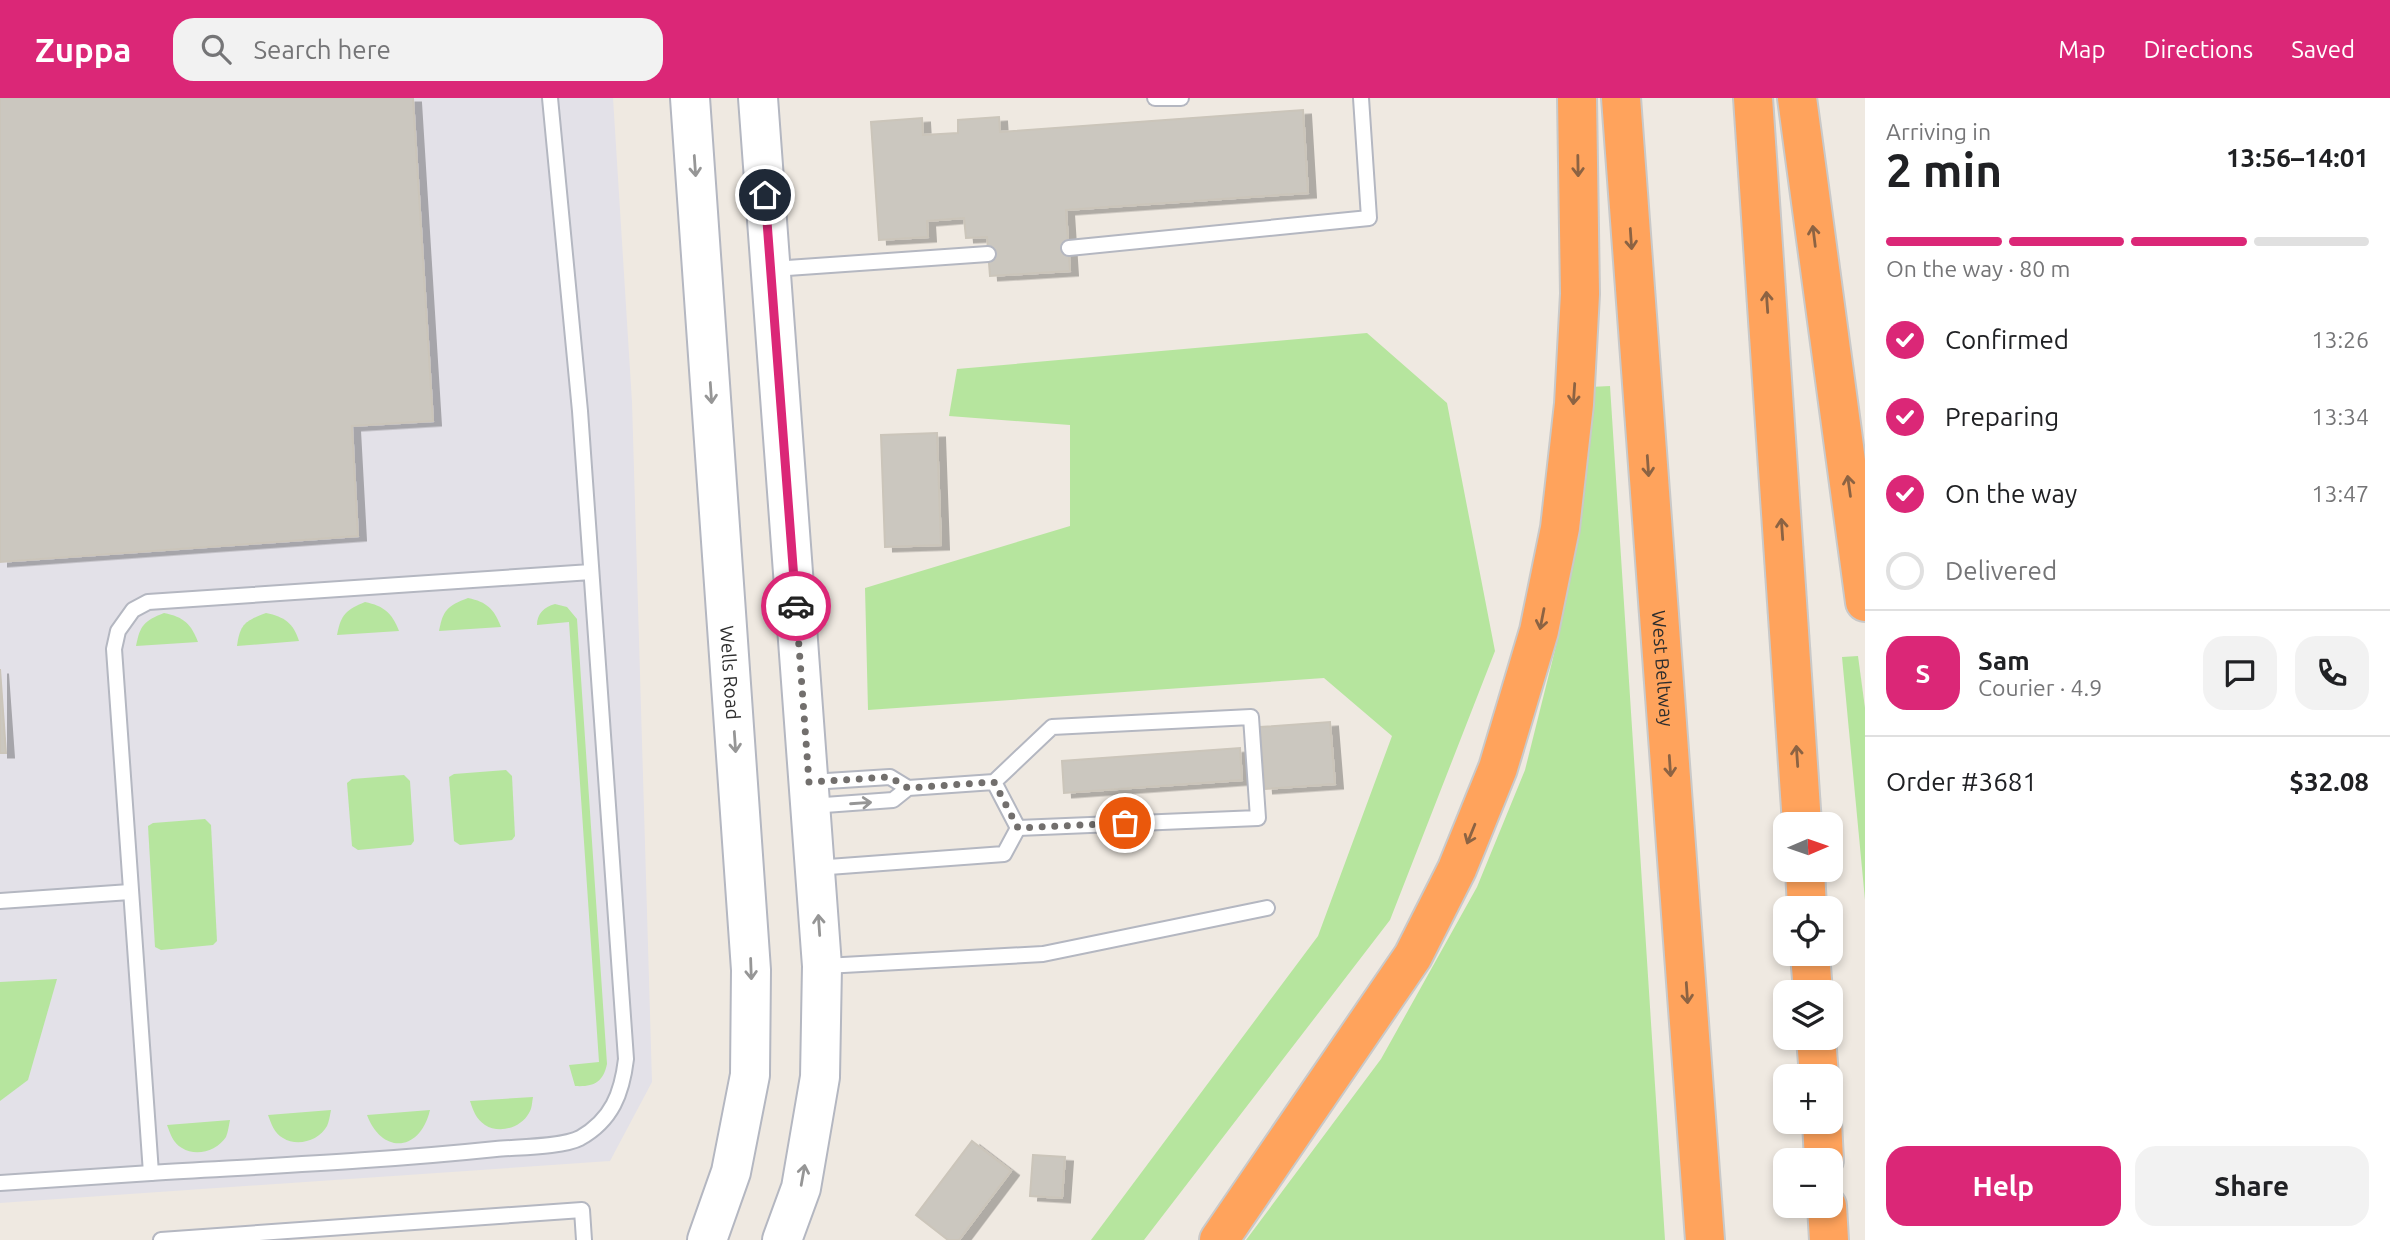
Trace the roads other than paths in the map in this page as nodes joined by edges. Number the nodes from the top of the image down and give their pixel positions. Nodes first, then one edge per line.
1 (550, 98) edge
2 (690, 98) edge
3 (758, 98) edge
4 (1155, 98) edge
5 (1181, 98) edge
6 (1361, 98) edge
7 (1577, 98) edge
8 (1621, 98) edge
9 (1753, 98) edge
10 (1797, 98) edge
11 (1069, 248) dead end
12 (988, 254) dead end
13 (771, 269) junction
14 (591, 572) junction
15 (1865, 602) edge
16 (994, 782) junction
17 (908, 788) junction
18 (809, 794) junction
19 (1801, 812) edge
20 (1018, 828) junction
21 (815, 868) junction
22 (130, 892) junction
23 (0, 901) edge
24 (1267, 908) dead end
25 (822, 966) junction
26 (151, 1172) junction
27 (0, 1183) edge
28 (1828, 1218) edge
29 (161, 1240) edge
30 (584, 1240) edge
31 (707, 1240) edge
32 (782, 1240) edge
33 (1219, 1240) edge
34 (1705, 1240) edge
35 (1829, 1240) edge

1 - 14 lane
2 -> 31 main road, Wells Road
3 - 13 main road
4 - 5 lane
6 - 11 lane
7 -> 33 highway
8 -> 34 highway, West Beltway
19 -> 9 highway
15 -> 10 highway
12 - 13 lane
13 - 18 main road
14 - 22 lane
14 - 26 lane
16 - 17 lane
16 - 20 lane
16 - 20 lane
18 -> 17 lane
17 - 18 lane
18 - 21 main road
20 - 21 lane
25 -> 21 main road
22 - 23 lane
22 - 26 lane
24 - 25 lane
32 -> 25 main road
26 - 27 lane
28 - 35 highway
29 - 30 lane

